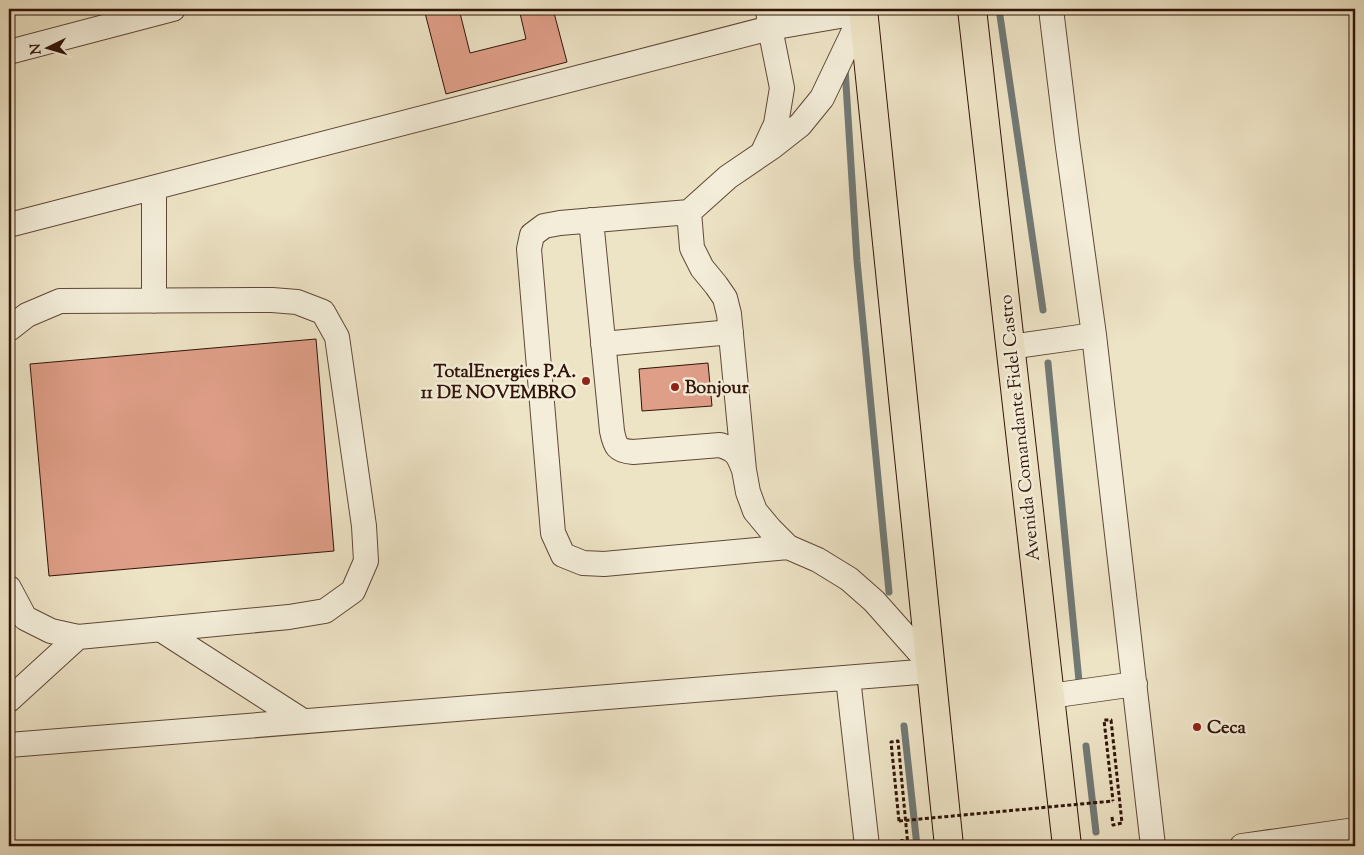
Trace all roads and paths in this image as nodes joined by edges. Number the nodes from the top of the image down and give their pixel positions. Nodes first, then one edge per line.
1 (173, 9) edge
2 (972, 9) edge
3 (1051, 9) edge
4 (863, 10) edge
5 (769, 19) edge
6 (9, 52) edge
7 (782, 88) junction
8 (822, 98) junction
9 (762, 154) junction
10 (154, 189) junction
11 (688, 212) junction
12 (591, 220) junction
13 (9, 225) edge
14 (154, 301) junction
15 (9, 329) edge
16 (731, 332) junction
17 (1094, 335) junction
18 (603, 344) junction
19 (1010, 347) junction
20 (744, 470) junction
21 (788, 547) junction
22 (9, 588) edge
23 (160, 629) junction
24 (78, 637) junction
25 (930, 668) junction
26 (848, 678) junction
27 (1135, 684) junction
28 (1050, 696) junction
29 (9, 700) edge
30 (303, 721) junction
31 (9, 745) edge
32 (1112, 817) dead end
33 (1355, 830) edge
34 (902, 839) dead end
35 (868, 846) edge
36 (902, 846) edge
37 (908, 846) edge
38 (948, 846) edge
39 (1067, 846) edge
40 (1152, 846) edge
41 (1242, 846) edge

1 - 6 street
2 - 19 highway, Avenida Comandante Fidel Castro
3 - 17 street
4 - 5 street
4 - 8 street
4 - 25 highway
5 - 7 street
5 - 10 street
7 - 8 street
7 - 9 street
8 - 9 street
9 - 11 street
10 - 13 street
10 - 14 street
11 - 12 street
11 - 16 street
12 - 18 street
12 - 21 street
14 - 15 street
14 - 23 street
16 - 18 street
16 - 20 street
17 - 19 street
17 - 27 street
18 - 20 street
19 - 28 highway, Avenida Comandante Fidel Castro
20 - 21 street
21 - 25 street
22 - 24 street
23 - 24 street
23 - 30 street
24 - 29 street
25 - 26 street
25 - 38 highway
26 - 30 street
26 - 35 street
27 - 28 street
27 - 40 street
28 - 39 highway, Avenida Comandante Fidel Castro
30 - 31 street
32 - 37 path, bridge
33 - 41 street
34 - 36 path

